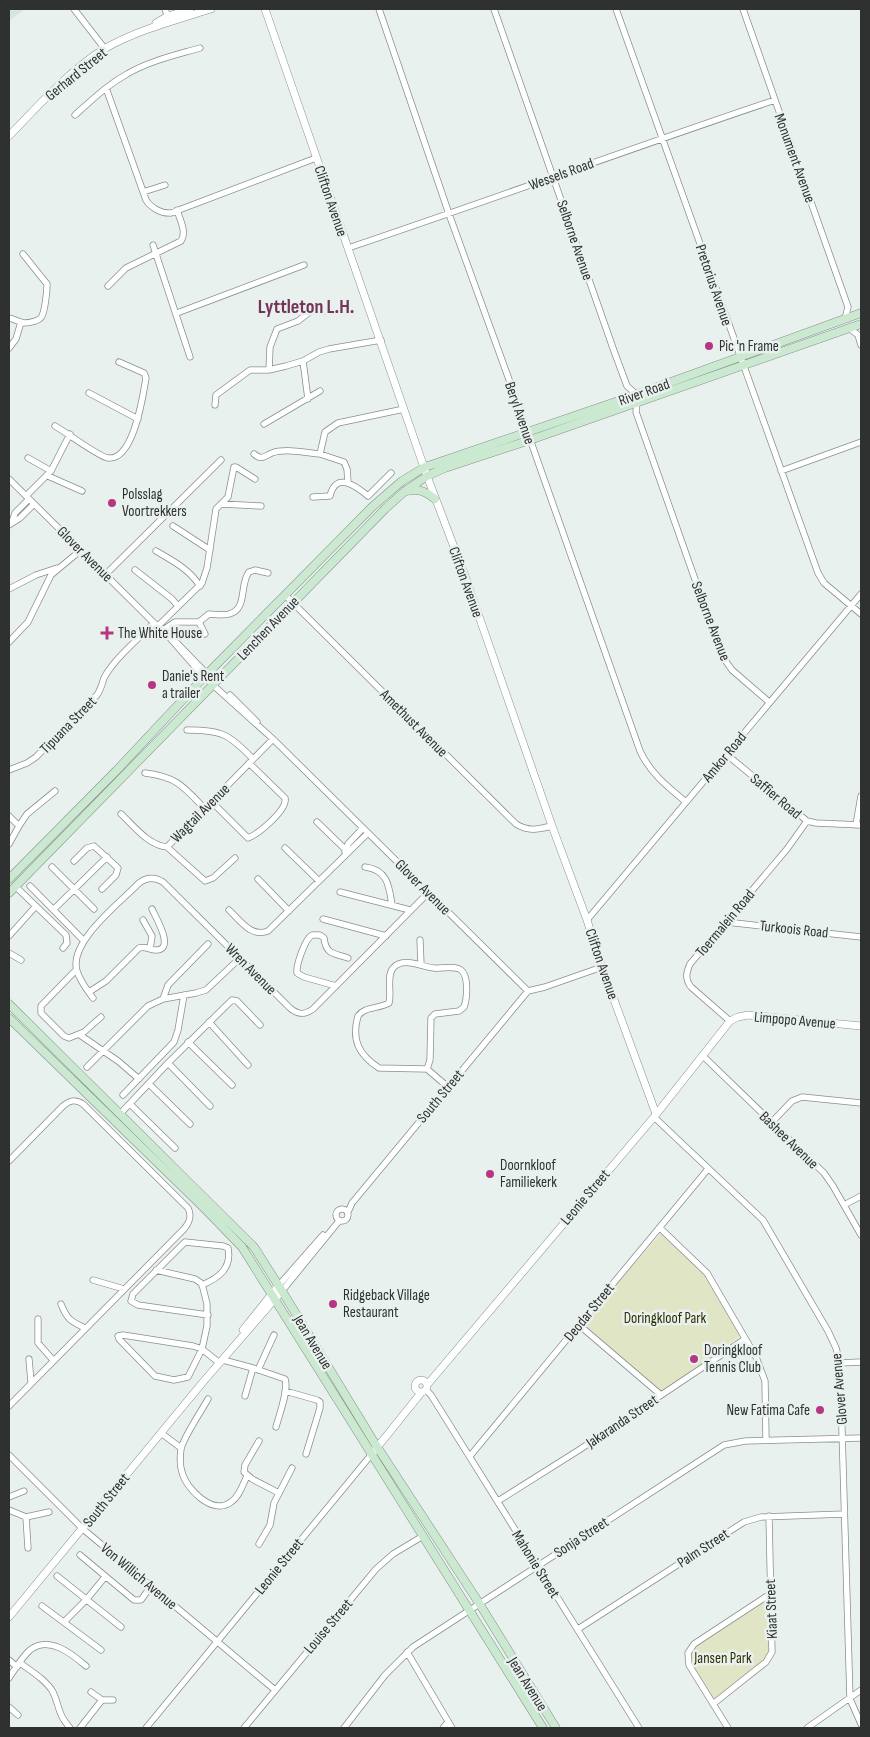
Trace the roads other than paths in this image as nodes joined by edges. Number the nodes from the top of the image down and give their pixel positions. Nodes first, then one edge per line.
1 (74, 9) edge
2 (190, 9) edge
3 (211, 9) edge
4 (261, 9) edge
5 (266, 9) edge
6 (379, 9) edge
7 (494, 9) edge
8 (616, 9) edge
9 (743, 9) edge
10 (168, 16) edge
11 (103, 48) junction
12 (200, 48) dead end
13 (279, 50) junction
14 (106, 88) junction
15 (775, 100) junction
16 (75, 115) dead end
17 (9, 135) edge
18 (662, 138) junction
19 (316, 158) junction
20 (552, 177) junction
21 (165, 185) dead end
22 (143, 192) junction
23 (177, 210) junction
24 (449, 214) junction
25 (153, 245) dead end
26 (348, 248) junction
27 (23, 254) dead end
28 (156, 254) junction
29 (304, 265) dead end
30 (108, 286) dead end
31 (848, 307) junction
32 (326, 310) dead end
33 (177, 314) junction
34 (861, 314) edge
35 (9, 318) edge
36 (845, 319) junction
37 (21, 322) junction
38 (860, 324) edge
39 (849, 328) junction
40 (858, 335) junction
41 (380, 340) junction
42 (861, 345) edge
43 (9, 348) edge
44 (190, 357) dead end
45 (303, 361) junction
46 (119, 362) dead end
47 (741, 362) junction
48 (269, 370) junction
49 (627, 386) junction
50 (320, 391) dead end
51 (89, 393) dead end
52 (637, 398) junction
53 (308, 399) junction
54 (626, 402) junction
55 (215, 405) dead end
56 (404, 409) junction
57 (636, 412) junction
58 (138, 419) junction
59 (264, 424) dead end
60 (55, 426) dead end
61 (526, 432) junction
62 (70, 434) junction
63 (530, 440) junction
64 (861, 442) edge
65 (254, 454) dead end
66 (320, 454) junction
67 (28, 458) dead end
68 (221, 460) dead end
69 (425, 467) junction
70 (781, 471) junction
71 (391, 473) dead end
72 (50, 474) junction
73 (427, 476) junction
74 (9, 479) edge
75 (255, 479) dead end
76 (348, 482) junction
77 (82, 491) dead end
78 (405, 491) junction
79 (313, 497) dead end
80 (435, 498) junction
81 (29, 500) junction
82 (222, 504) junction
83 (261, 506) dead end
84 (10, 524) edge
85 (173, 526) dead end
86 (81, 550) junction
87 (210, 550) junction
88 (156, 551) dead end
89 (59, 567) junction
90 (136, 570) dead end
91 (268, 573) dead end
92 (105, 574) junction
93 (200, 586) junction
94 (9, 590) edge
95 (861, 594) edge
96 (285, 595) junction
97 (292, 603) junction
98 (178, 606) junction
99 (851, 606) junction
100 (861, 614) edge
101 (199, 622) junction
102 (159, 627) junction
103 (205, 634) dead end
104 (9, 642) edge
105 (206, 676) junction
106 (214, 684) junction
107 (769, 702) junction
108 (187, 730) dead end
109 (273, 739) junction
110 (726, 754) junction
111 (251, 761) junction
112 (9, 770) edge
113 (145, 773) dead end
114 (55, 791) dead end
115 (861, 796) edge
116 (212, 802) junction
117 (686, 802) junction
118 (205, 809) junction
119 (121, 814) dead end
120 (9, 816) edge
121 (317, 822) dead end
122 (807, 822) junction
123 (859, 825) edge
124 (19, 826) junction
125 (552, 826) junction
126 (365, 830) junction
127 (9, 844) edge
128 (167, 847) junction
129 (285, 848) dead end
130 (346, 852) junction
131 (107, 857) junction
132 (235, 858) dead end
133 (74, 861) dead end
134 (52, 867) dead end
135 (365, 868) dead end
136 (9, 879) edge
137 (258, 880) dead end
138 (318, 880) junction
139 (15, 886) junction
140 (30, 886) dead end
141 (74, 889) junction
142 (102, 889) dead end
143 (340, 892) dead end
144 (9, 893) edge
145 (428, 893) junction
146 (392, 905) junction
147 (36, 906) junction
148 (54, 909) junction
149 (94, 909) dead end
150 (152, 910) dead end
151 (230, 910) dead end
152 (289, 910) junction
153 (410, 910) junction
154 (323, 918) dead end
155 (143, 920) dead end
156 (587, 920) junction
157 (726, 922) junction
158 (9, 936) edge
159 (386, 936) junction
160 (861, 937) edge
161 (420, 940) dead end
162 (84, 941) junction
163 (208, 944) dead end
164 (63, 948) dead end
165 (150, 949) junction
166 (9, 953) edge
167 (240, 958) junction
168 (348, 958) dead end
169 (21, 960) dead end
170 (421, 964) junction
171 (602, 967) junction
172 (76, 970) junction
173 (336, 986) junction
174 (528, 991) junction
175 (89, 992) junction
176 (184, 995) junction
177 (92, 998) dead end
178 (163, 998) junction
179 (9, 1004) edge
180 (9, 1009) edge
181 (101, 1017) dead end
182 (9, 1018) edge
183 (730, 1021) junction
184 (209, 1022) junction
185 (260, 1025) dead end
186 (861, 1026) edge
187 (80, 1035) junction
188 (188, 1042) junction
189 (102, 1051) junction
190 (703, 1056) junction
191 (168, 1063) junction
192 (248, 1065) dead end
193 (88, 1067) dead end
194 (427, 1069) junction
195 (139, 1079) junction
196 (149, 1084) junction
197 (232, 1085) dead end
198 (448, 1087) junction
199 (123, 1095) dead end
200 (649, 1098) junction
201 (668, 1099) junction
202 (861, 1102) edge
203 (130, 1104) junction
204 (210, 1106) dead end
205 (120, 1114) junction
206 (655, 1116) junction
207 (771, 1123) junction
208 (190, 1124) dead end
209 (175, 1148) dead end
210 (9, 1161) edge
211 (708, 1169) junction
212 (861, 1196) edge
213 (352, 1202) junction
214 (207, 1205) junction
215 (844, 1205) junction
216 (342, 1208) junction
217 (348, 1212) junction
218 (338, 1219) junction
219 (660, 1228) junction
220 (861, 1235) edge
221 (156, 1270) junction
222 (93, 1280) dead end
223 (202, 1285) junction
224 (281, 1288) junction
225 (124, 1289) junction
226 (274, 1296) junction
227 (61, 1304) dead end
228 (208, 1315) junction
229 (38, 1319) dead end
230 (579, 1325) junction
231 (85, 1328) junction
232 (274, 1335) dead end
233 (745, 1339) junction
234 (202, 1349) junction
235 (29, 1359) dead end
236 (53, 1360) junction
237 (220, 1361) junction
238 (861, 1362) edge
239 (840, 1363) junction
240 (255, 1369) junction
241 (31, 1382) junction
242 (424, 1388) junction
243 (285, 1391) junction
244 (661, 1395) junction
245 (245, 1396) dead end
246 (208, 1398) dead end
247 (411, 1404) junction
248 (9, 1406) edge
249 (276, 1427) dead end
250 (161, 1433) junction
251 (842, 1438) junction
252 (861, 1438) edge
253 (766, 1440) junction
254 (259, 1442) dead end
255 (181, 1448) junction
256 (378, 1448) junction
257 (306, 1454) dead end
258 (9, 1455) edge
259 (371, 1455) junction
260 (470, 1456) junction
261 (292, 1468) dead end
262 (247, 1476) junction
263 (24, 1491) dead end
264 (279, 1493) junction
265 (9, 1497) edge
266 (498, 1502) junction
267 (9, 1510) edge
268 (49, 1512) dead end
269 (844, 1514) junction
270 (769, 1516) junction
271 (26, 1517) junction
272 (424, 1520) junction
273 (83, 1529) junction
274 (424, 1536) junction
275 (259, 1544) dead end
276 (28, 1548) dead end
277 (80, 1555) dead end
278 (438, 1559) junction
279 (537, 1566) junction
280 (57, 1576) dead end
281 (105, 1576) junction
282 (151, 1586) junction
283 (770, 1594) junction
284 (86, 1600) junction
285 (479, 1603) junction
286 (42, 1606) dead end
287 (470, 1609) junction
288 (9, 1617) edge
289 (64, 1622) junction
290 (120, 1627) dead end
291 (578, 1629) junction
292 (217, 1642) junction
293 (101, 1650) dead end
294 (407, 1652) junction
295 (9, 1660) edge
296 (18, 1665) junction
297 (86, 1666) dead end
298 (9, 1678) edge
299 (275, 1690) junction
300 (861, 1690) edge
301 (91, 1692) dead end
302 (850, 1699) junction
303 (102, 1700) junction
304 (113, 1700) dead end
305 (713, 1704) junction
306 (9, 1707) edge
307 (18, 1715) dead end
308 (448, 1722) junction
309 (861, 1724) edge
310 (70, 1728) edge
311 (80, 1728) edge
312 (146, 1728) edge
313 (244, 1728) edge
314 (344, 1728) edge
315 (442, 1728) edge
316 (452, 1728) edge
317 (543, 1728) edge
318 (556, 1728) edge
319 (639, 1728) edge
320 (728, 1728) edge
321 (807, 1728) edge

1 - 11 street
2 - 10 street, Gerhard Street
3 - 10 street, Gerhard Street
4 - 13 street, Clifton Avenue
5 - 13 street, Clifton Avenue
6 - 24 street, Beryl Avenue
7 - 20 street, Selborne Avenue
8 - 18 street, Pretorius Avenue
9 - 15 street, Monument Avenue
10 - 11 street, Gerhard Street
11 - 17 street, Gerhard Street
12 - 14 street
13 - 19 street, Clifton Avenue
14 - 16 street
14 - 22 street
15 - 18 street, Wessels Road
15 - 31 street, Monument Avenue
18 - 20 street, Wessels Road
18 - 47 street, Pretorius Avenue
19 - 23 street
19 - 26 street, Clifton Avenue
20 - 24 street, Wessels Road
20 - 49 street, Selborne Avenue
21 - 22 street
22 - 23 street
23 - 28 street
24 - 26 street, Wessels Road
24 - 61 street, Beryl Avenue
25 - 28 street
26 - 41 street, Clifton Avenue
27 - 37 street
28 - 30 street
28 - 33 street
29 - 33 street
31 - 34 street
31 - 36 street
32 - 48 street
33 - 44 street
34 - 36 main road, River Road
35 - 37 street
36 - 47 main road, River Road
37 - 43 street
38 - 39 main road, River Road
38 - 40 street
39 - 40 street
39 - 47 main road, River Road
40 - 42 street
41 - 45 street
41 - 56 street, Clifton Avenue
45 - 48 street
45 - 53 street
46 - 58 street
47 - 52 main road, River Road
47 - 70 street, Pretorius Avenue
48 - 55 street
49 - 52 street, Selborne Avenue
49 - 54 street
50 - 53 street
51 - 58 street
52 - 54 main road, River Road
52 - 57 street, Selborne Avenue
53 - 59 street
54 - 57 street
54 - 61 main road, River Road
54 - 63 main road, River Road
56 - 66 street
56 - 69 street, Clifton Avenue
57 - 107 street, Selborne Avenue
58 - 62 street
60 - 62 street
61 - 63 street, Beryl Avenue
61 - 69 main road, River Road
62 - 72 street
63 - 73 main road, River Road
63 - 117 street, Beryl Avenue
64 - 70 street
65 - 66 street
66 - 76 street
67 - 72 street
68 - 92 street
69 - 73 street, Clifton Avenue
69 - 96 main road, Lenchen Avenue
70 - 99 street, Pretorius Avenue
71 - 76 street
72 - 77 street
72 - 81 street
73 - 78 main road, Lenchen Avenue
73 - 80 street, Clifton Avenue
74 - 81 street, Glover Avenue
75 - 82 street
76 - 79 street
78 - 80 main road
78 - 97 main road, Lenchen Avenue
80 - 125 street, Clifton Avenue
81 - 84 street
81 - 86 street, Glover Avenue
82 - 83 street
82 - 87 street
85 - 87 street
86 - 89 street
86 - 92 street, Glover Avenue
87 - 93 street
88 - 93 street
89 - 94 street
89 - 104 street
90 - 98 street
91 - 101 street
92 - 102 street, Glover Avenue
93 - 98 street, Tipuana Street
95 - 99 street, Amkor Road
96 - 97 street, Amethust Avenue
96 - 105 main road, Lenchen Avenue
97 - 106 main road, Lenchen Avenue
97 - 125 street, Amethust Avenue
98 - 102 street, Tipuana Street
99 - 100 street, Pretorius Avenue
99 - 107 street, Amkor Road
101 - 102 street
101 - 103 street
102 - 105 street, Glover Avenue
102 - 112 street, Tipuana Street
105 - 106 street, Glover Avenue
105 - 136 main road, Lenchen Avenue
106 - 109 street, Glover Avenue
106 - 139 main road, Lenchen Avenue
107 - 110 street, Amkor Road
108 - 111 street
109 - 111 street, Wagtail Avenue
109 - 126 street, Glover Avenue
110 - 117 street, Amkor Road
110 - 122 street, Saffier Road
111 - 116 street, Wagtail Avenue
111 - 116 street
113 - 118 street
114 - 124 street
115 - 123 street
116 - 118 street, Wagtail Avenue
117 - 156 street, Amkor Road
118 - 128 street, Wagtail Avenue
119 - 128 street, Wagtail Avenue
120 - 124 street
121 - 130 street
122 - 123 street, Saffier Road
122 - 157 street, Toermalein Road
124 - 127 street
125 - 156 street, Clifton Avenue
126 - 130 street
126 - 145 street, Glover Avenue
128 - 132 street
129 - 138 street
130 - 138 street
131 - 133 street
131 - 141 street
131 - 142 street
134 - 141 street
135 - 146 street
137 - 152 street
138 - 152 street
139 - 144 main road, Lenchen Avenue
139 - 147 street
140 - 148 street
141 - 148 street
141 - 149 street
143 - 146 street
145 - 153 street, Wren Avenue
145 - 174 street, Glover Avenue
146 - 153 street
147 - 158 street
147 - 164 street
148 - 162 street
150 - 165 street
151 - 152 street
153 - 159 street, Wren Avenue
154 - 159 street
155 - 165 street
156 - 171 street, Clifton Avenue
157 - 160 street, Turkoois Road
157 - 183 street, Toermalein Road
159 - 173 street, Wren Avenue
161 - 170 street
162 - 167 street, Wren Avenue
162 - 172 street, Wren Avenue
163 - 178 street
165 - 175 street
166 - 169 street
167 - 173 street, Wren Avenue
167 - 176 street
168 - 173 street
170 - 194 street
170 - 194 street
171 - 174 street
171 - 200 street, Clifton Avenue
172 - 175 street
172 - 187 street
174 - 198 street, South Street
175 - 177 street
176 - 178 street
176 - 195 street
178 - 189 street
179 - 205 main road, Jean Avenue
180 - 182 main road
181 - 187 street
182 - 214 main road, Jean Avenue
183 - 186 street, Limpopo Avenue
183 - 190 street, Leonie Street
184 - 185 street
184 - 188 street
184 - 192 street
187 - 189 street
188 - 191 street
188 - 197 street
189 - 193 street
189 - 195 street
190 - 201 street, Leonie Street
190 - 207 street, Bashee Avenue
191 - 196 street
191 - 204 street
194 - 198 street
195 - 199 street
196 - 203 street
196 - 208 street
198 - 213 street, South Street
200 - 201 street
200 - 206 street, Clifton Avenue
201 - 206 street, Leonie Street
202 - 207 street
203 - 205 street
203 - 209 street
205 - 214 main road, Jean Avenue
206 - 211 street, Glover Avenue
206 - 242 street, Leonie Street
207 - 215 street, Bashee Avenue
210 - 225 street
211 - 219 street, Deodar Street
211 - 239 street, Glover Avenue
212 - 215 street
213 - 216 street, South Street
213 - 217 street, South Street
214 - 224 main road, Jean Avenue
214 - 226 main road, Jean Avenue
215 - 220 street, Bashee Avenue
216 - 217 street
216 - 218 street
217 - 218 street
218 - 224 street, South Street
219 - 230 street, Deodar Street
219 - 233 street
221 - 223 street
221 - 223 street
221 - 228 street
222 - 225 street
223 - 228 street
224 - 226 street, South Street
224 - 256 main road, Jean Avenue
225 - 231 street
226 - 237 street, South Street
226 - 259 main road, Jean Avenue
227 - 231 street
228 - 234 street
229 - 236 street
230 - 244 street
230 - 260 street, Deodar Street
231 - 236 street
232 - 240 street
233 - 244 street, Jakaranda Street
233 - 253 street
234 - 234 street
234 - 237 street
235 - 241 street
236 - 241 street
237 - 240 street
237 - 250 street, South Street
238 - 239 street
239 - 251 street, Glover Avenue
240 - 243 street
240 - 245 street
241 - 248 street
242 - 247 street, Leonie Street
242 - 247 street, Leonie Street
242 - 260 street, Mahonie Street
243 - 249 street
243 - 257 street
244 - 266 street, Jakaranda Street
246 - 255 street
247 - 256 street, Leonie Street
250 - 255 street
250 - 273 street, South Street
251 - 252 street, Sonja Street
251 - 253 street, Sonja Street
251 - 269 street, Glover Avenue
253 - 279 street, Sonja Street
254 - 262 street
255 - 262 street
256 - 259 street, Leonie Street
256 - 272 main road, Jean Avenue
258 - 273 street, Von Willich Avenue
259 - 274 main road, Jean Avenue
259 - 292 street, Leonie Street
260 - 266 street, Mahonie Street
261 - 264 street
262 - 264 street
263 - 265 street
264 - 275 street
266 - 279 street, Mahonie Street
267 - 271 street
268 - 271 street
269 - 270 street, Palm Street
269 - 302 street, Glover Avenue
270 - 283 street, Kiaat Street
270 - 291 street, Palm Street
271 - 276 street
272 - 278 main road
272 - 285 main road, Jean Avenue
273 - 282 street, Von Willich Avenue
273 - 288 street, South Street
274 - 278 main road, Jean Avenue
274 - 299 street, Louise Street
277 - 281 street
278 - 287 main road, Jean Avenue
279 - 285 street, Sonja Street
279 - 291 street, Mahonie Street
280 - 284 street
281 - 282 street
281 - 284 street
282 - 292 street, Von Willich Avenue
283 - 305 street, Kiaat Street
283 - 305 street
284 - 289 street
284 - 290 street
285 - 287 street, Sonja Street
285 - 318 main road, Jean Avenue
286 - 289 street
287 - 294 street, Sonja Street
287 - 317 main road, Jean Avenue
289 - 293 street
291 - 319 street, Mahonie Street
292 - 299 street, Von Willich Avenue
292 - 312 street, Leonie Street
294 - 308 street
294 - 314 street, Sonja Street
295 - 296 street
296 - 297 street
296 - 298 street
296 - 310 street
299 - 313 street, Louise Street
300 - 302 street
301 - 303 street
302 - 309 street, Glover Avenue
302 - 321 street
303 - 304 street
303 - 311 street
305 - 320 street
306 - 307 street
308 - 315 street
308 - 316 street

